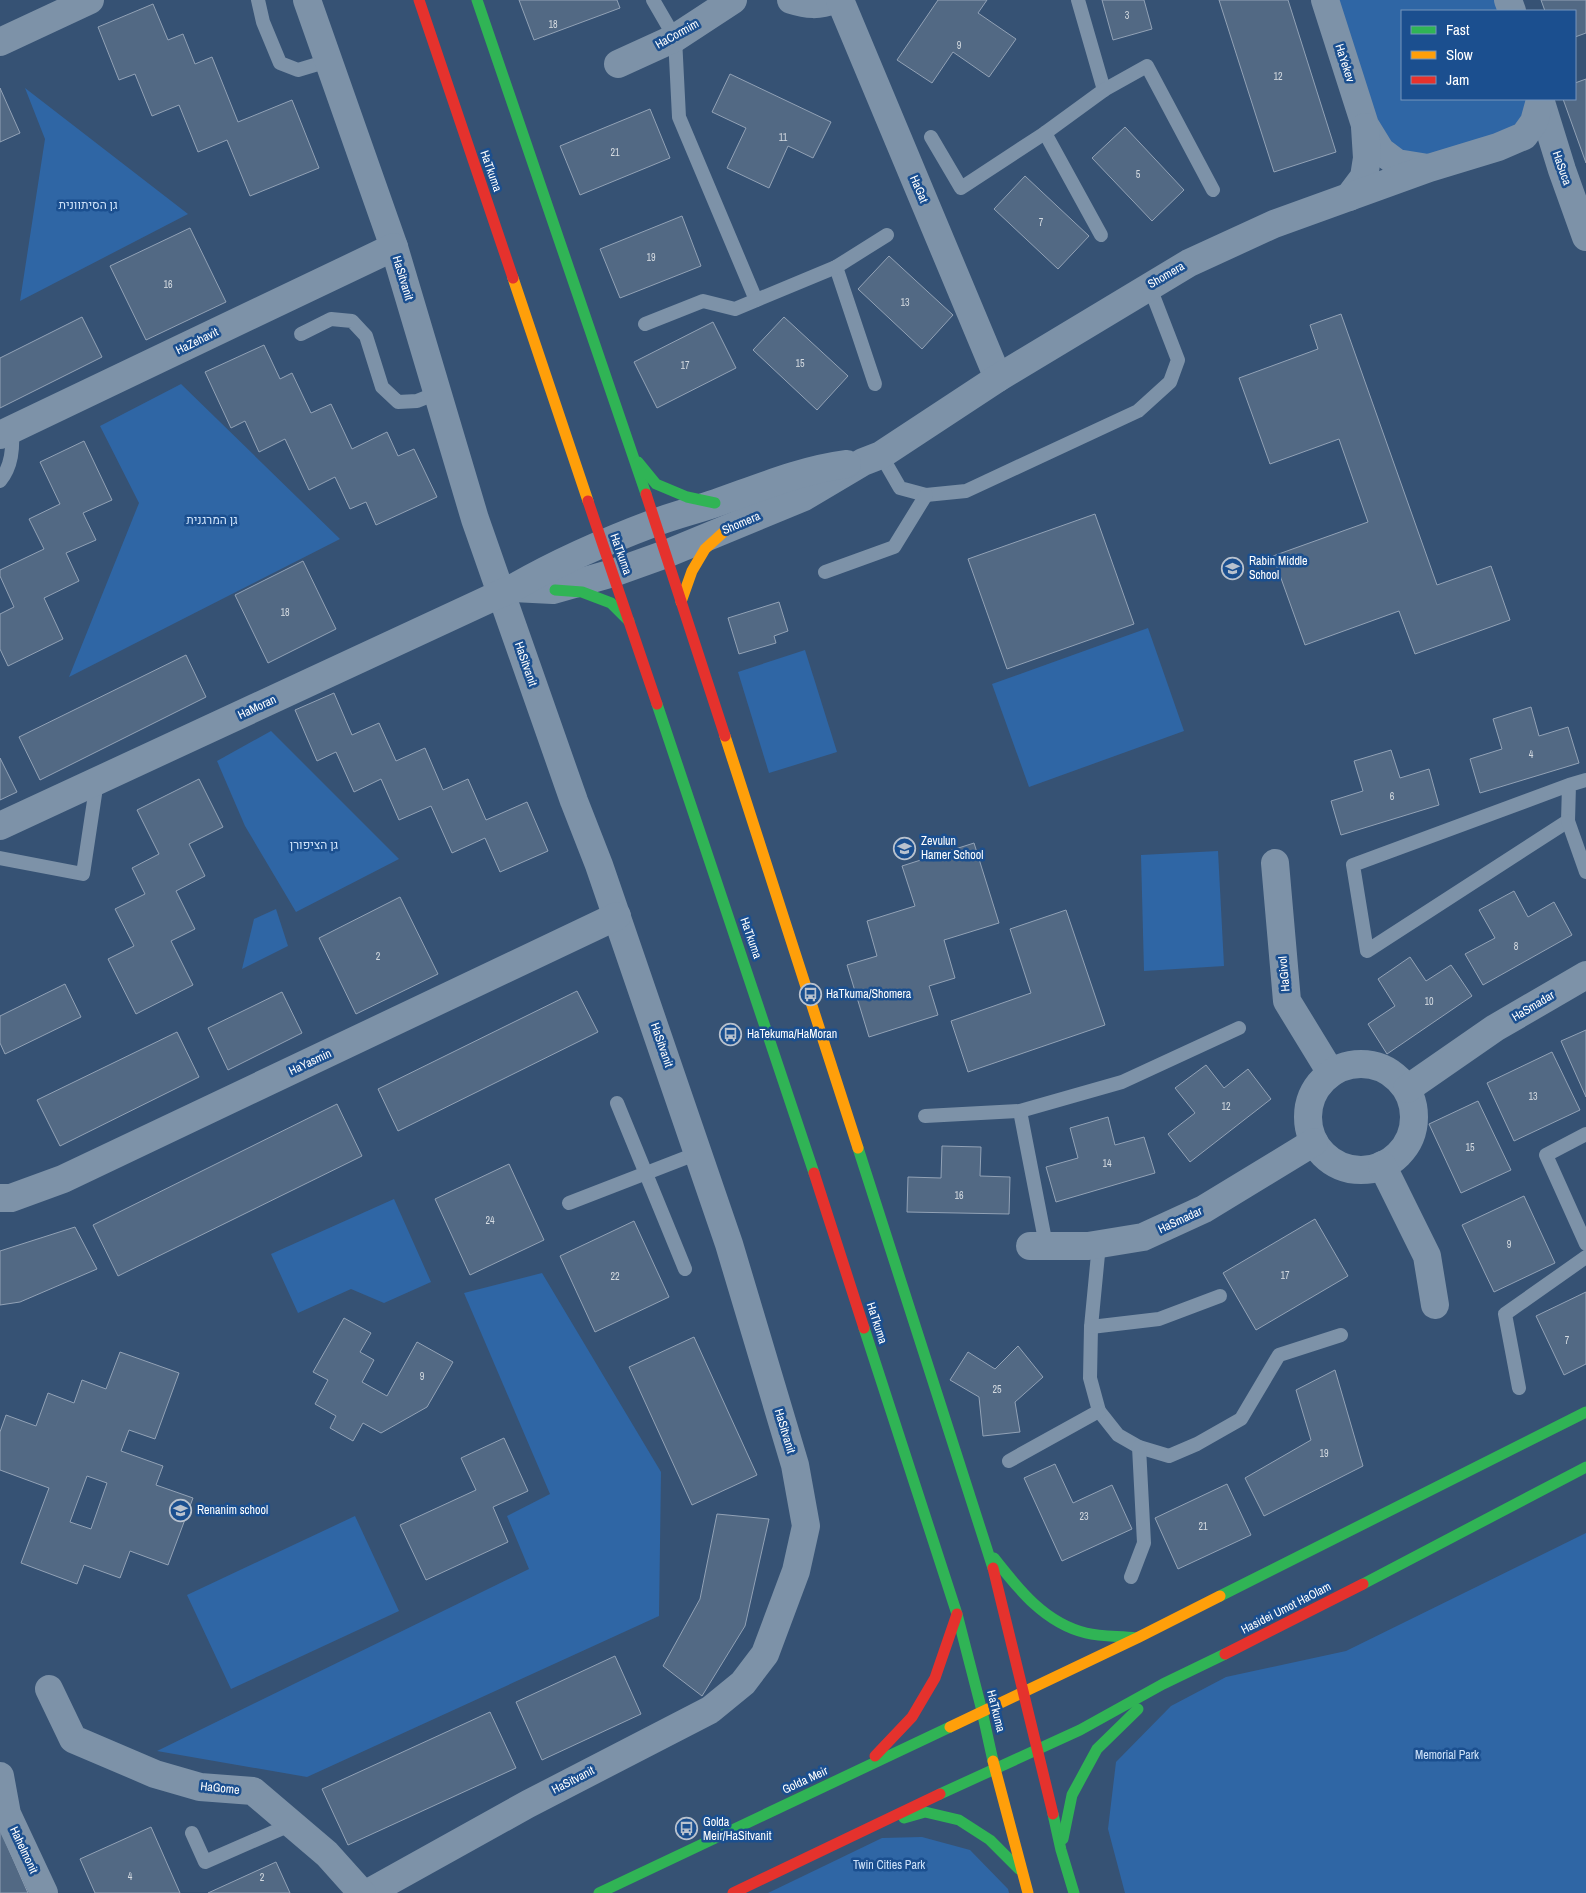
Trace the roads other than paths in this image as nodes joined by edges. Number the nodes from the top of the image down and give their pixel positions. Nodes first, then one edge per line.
1 (90, 0) edge
2 (258, 0) edge
3 (307, 0) edge
4 (419, 0) edge
5 (477, 0) edge
6 (653, 0) edge
7 (733, 0) edge
8 (792, 0) edge
9 (834, 0) edge
10 (840, 0) edge
11 (1078, 0) edge
12 (1325, 0) edge
13 (675, 38) junction
14 (0, 42) edge
15 (328, 60) junction
16 (618, 64) dead end
17 (1104, 90) junction
18 (1540, 100) edge
19 (1540, 100) edge
20 (1365, 125) junction
21 (1045, 133) junction
22 (931, 137) dead end
23 (1498, 147) junction
24 (1429, 168) junction
25 (1562, 170) junction
26 (1213, 190) dead end
27 (1349, 197) junction
28 (887, 235) dead end
29 (1101, 235) dead end
30 (1586, 237) edge
31 (394, 247) junction
32 (836, 267) junction
33 (1149, 285) junction
34 (756, 300) junction
35 (645, 324) dead end
36 (301, 334) dead end
37 (998, 378) junction
38 (875, 384) dead end
39 (437, 393) junction
40 (6, 432) edge
41 (633, 457) junction
42 (872, 459) junction
43 (0, 481) edge
44 (926, 495) junction
45 (715, 504) junction
46 (656, 522) junction
47 (727, 529) junction
48 (603, 544) junction
49 (666, 554) junction
50 (825, 572) dead end
51 (613, 573) junction
52 (507, 590) junction
53 (555, 590) junction
54 (680, 602) junction
55 (630, 622) junction
56 (96, 780) junction
57 (1586, 780) edge
58 (1569, 785) junction
59 (1568, 821) junction
60 (0, 826) edge
61 (0, 858) edge
62 (1275, 863) dead end
63 (1586, 872) edge
64 (617, 916) junction
65 (1586, 975) edge
66 (1239, 1028) dead end
67 (1331, 1073) junction
68 (1407, 1089) junction
69 (617, 1103) dead end
70 (1020, 1111) junction
71 (925, 1116) dead end
72 (1586, 1134) edge
73 (1314, 1142) junction
74 (698, 1153) junction
75 (1382, 1166) junction
76 (647, 1174) junction
77 (0, 1198) edge
78 (569, 1204) dead end
79 (1099, 1244) junction
80 (1586, 1244) edge
81 (1038, 1245) joint
82 (1586, 1257) edge
83 (686, 1270) dead end
84 (1220, 1296) dead end
85 (1435, 1305) dead end
86 (1091, 1327) junction
87 (1341, 1335) dead end
88 (1519, 1388) dead end
89 (1099, 1410) junction
90 (1586, 1412) edge
91 (1139, 1448) junction
92 (1009, 1461) dead end
93 (1586, 1467) edge
94 (989, 1552) junction
95 (1131, 1577) dead end
96 (957, 1614) junction
97 (1138, 1638) junction
98 (1163, 1684) junction
99 (49, 1689) dead end
100 (1023, 1692) junction
101 (982, 1711) junction
102 (1039, 1749) junction
103 (866, 1766) junction
104 (995, 1768) junction
105 (0, 1776) edge
106 (292, 1824) junction
107 (876, 1825) junction
108 (192, 1833) dead end
109 (1061, 1850) junction
110 (1021, 1871) junction
111 (44, 1893) edge
112 (362, 1893) edge
113 (368, 1893) edge
114 (599, 1893) edge
115 (734, 1893) edge
116 (1028, 1893) edge
117 (1074, 1893) edge

1 - 14 street
2 - 15 lane
3 - 15 street, HaSitvanit
4 - 48 street, HaTkuma
5 - 41 street
6 - 13 lane
7 - 13 street, HaCormim
8 - 9 street
10 - 37 street, HaGat
11 - 17 lane
12 - 20 street, HaYekev
13 - 16 street, HaCormim
13 - 34 lane
15 - 31 street, HaSitvanit
17 - 21 lane
17 - 26 lane
18 - 23 street, Shomera
19 - 25 street, HaSuca
20 - 24 street, HaYekev
20 - 27 street, HaYekev
21 - 22 lane
21 - 29 lane
23 - 24 street, Shomera
23 - 25 street, Shomera
24 - 27 street, Shomera
25 - 30 street, HaSuca
27 - 33 street, Shomera
28 - 32 lane
31 - 39 street, HaSitvanit
31 - 40 street, HaZehavit
32 - 34 lane
32 - 38 lane
33 - 37 street, Shomera
33 - 44 lane
34 - 35 lane
36 - 39 lane
37 - 42 street, Shomera
39 - 52 street, HaSitvanit
40 - 43 lane
41 - 45 street
41 - 46 street
42 - 44 lane
42 - 45 street, Shomera
42 - 47 street, Shomera
44 - 50 lane
45 - 46 street, Shomera
46 - 48 street, Shomera
46 - 49 street
47 - 49 street, Shomera
47 - 54 street
48 - 51 street, HaTkuma
48 - 52 street, HaMoran
49 - 51 street, Shomera
49 - 54 street
51 - 53 street, HaMoran
51 - 55 street, HaTkuma
52 - 53 street, HaMoran
52 - 56 street, HaMoran
52 - 64 street, HaSitvanit
53 - 55 street
54 - 94 street
55 - 96 street, HaTkuma
56 - 60 street, HaMoran
56 - 61 lane
57 - 58 lane
58 - 59 lane
58 - 59 lane
59 - 63 lane
62 - 67 street, HaGivol
64 - 74 street, HaSitvanit
64 - 77 street, HaYasmin
65 - 68 street, HaSmadar
66 - 70 lane
67 - 68 street
67 - 73 street
68 - 75 street
69 - 76 lane
70 - 71 lane
70 - 81 lane
72 - 80 lane
73 - 75 street
73 - 79 street, HaSmadar
74 - 76 lane
74 - 113 street, HaSitvanit
75 - 85 street
76 - 78 lane
76 - 83 lane
79 - 81 street, HaSmadar
79 - 86 lane
82 - 88 lane
84 - 86 lane
86 - 89 lane
87 - 91 lane
89 - 91 lane
89 - 92 lane
90 - 97 street
91 - 95 lane
93 - 98 street, Hasidei Umot HaOlam
94 - 97 street
94 - 100 street
96 - 101 street, HaTkuma
96 - 103 street
97 - 100 street
98 - 102 street, Hasidei Umot HaOlam
98 - 109 street
99 - 106 street, HaGome
100 - 101 street, Golda Meir
100 - 102 street
101 - 103 street, Golda Meir
101 - 104 street, HaTkuma
102 - 104 street, Hasidei Umot HaOlam
102 - 109 street
103 - 114 street, Golda Meir
104 - 107 street
104 - 110 street, HaTkuma
105 - 111 street, Hahelmonit
106 - 108 lane
106 - 112 street, HaGome
107 - 110 street
107 - 115 street
109 - 117 street
110 - 116 street, HaTkuma

